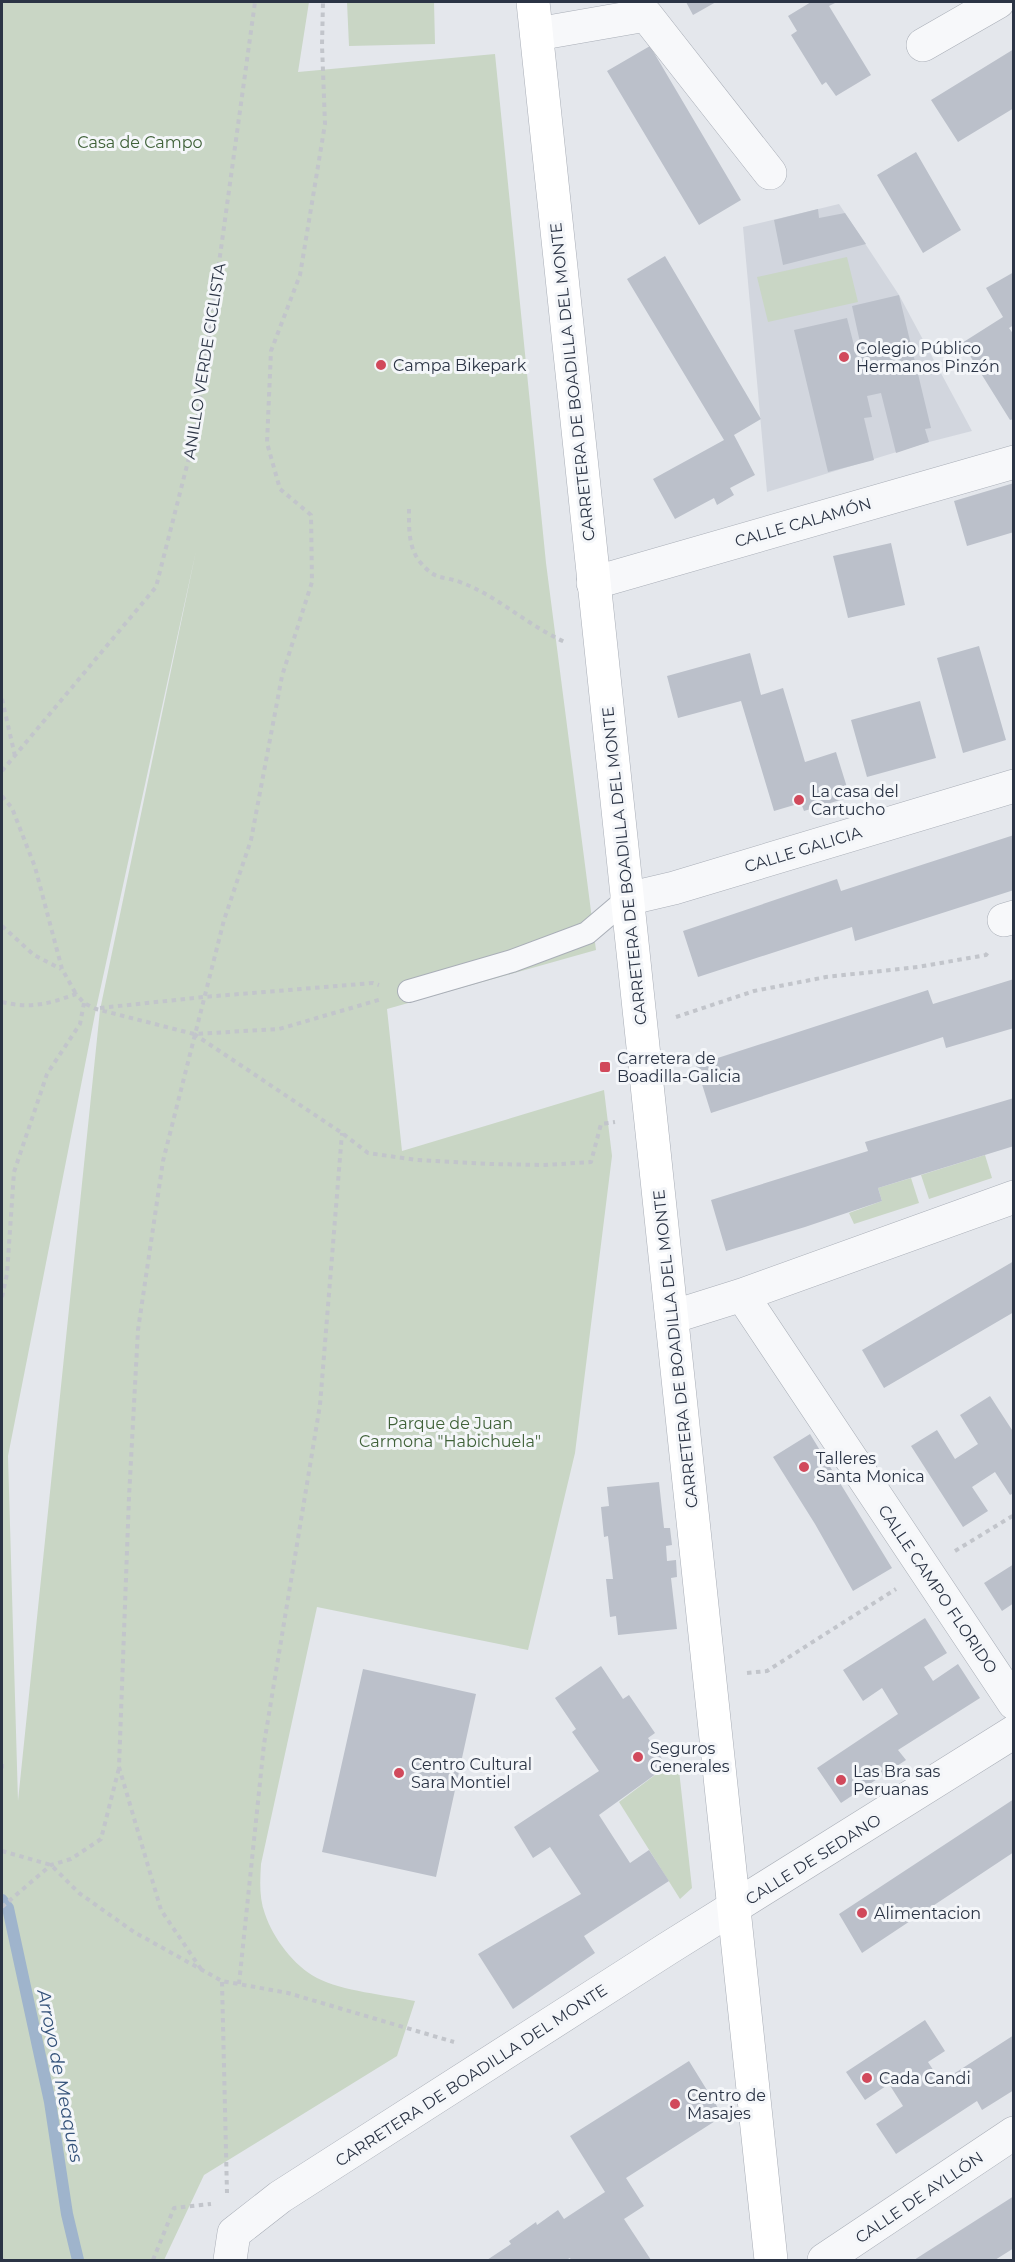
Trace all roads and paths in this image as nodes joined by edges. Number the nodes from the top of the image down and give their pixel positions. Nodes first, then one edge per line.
1 (255, 2) edge
2 (323, 2) edge
3 (533, 2) edge
4 (998, 2) edge
5 (537, 34) junction
6 (923, 45) dead end
7 (770, 173) dead end
8 (1014, 462) edge
9 (409, 509) dead end
10 (592, 583) junction
11 (601, 657) junction
12 (2, 699) edge
13 (15, 756) junction
14 (2, 771) edge
15 (1014, 786) edge
16 (2, 796) edge
17 (627, 899) junction
18 (1009, 918) edge
19 (2, 926) edge
20 (62, 969) junction
21 (409, 991) junction
22 (76, 994) junction
23 (204, 996) junction
24 (2, 1002) edge
25 (84, 1003) junction
26 (96, 1009) junction
27 (641, 1028) junction
28 (194, 1034) junction
29 (650, 1118) junction
30 (342, 1133) junction
31 (1014, 1197) edge
32 (742, 1295) junction
33 (2, 1298) edge
34 (672, 1317) junction
35 (1014, 1515) edge
36 (925, 1570) junction
37 (711, 1678) junction
38 (1014, 1703) edge
39 (1014, 1732) edge
40 (2, 1764) edge
41 (119, 1767) junction
42 (2, 1770) edge
43 (2, 1851) edge
44 (51, 1866) junction
45 (2, 1907) edge
46 (735, 1908) junction
47 (201, 1970) junction
48 (222, 1981) junction
49 (239, 1984) junction
50 (500, 2056) junction
51 (1014, 2133) edge
52 (227, 2203) dead end
53 (230, 2260) edge
54 (771, 2260) edge
55 (824, 2260) edge

1 - 13 path, ANILLO VERDE CICLISTA
2 - 23 path
3 - 5 street, CARRETERA DE BOADILLA DEL MONTE
4 - 6 street
5 - 7 street
5 - 10 street, CARRETERA DE BOADILLA DEL MONTE
8 - 10 street, CALLE CALAMÓN
9 - 11 path
10 - 11 street, CARRETERA DE BOADILLA DEL MONTE
11 - 17 street, CARRETERA DE BOADILLA DEL MONTE
12 - 13 path
13 - 14 path, ANILLO VERDE CICLISTA
15 - 17 street, CALLE GALICIA
16 - 20 path
17 - 21 lane
17 - 27 street, CARRETERA DE BOADILLA DEL MONTE
18 - 27 path
19 - 20 path
20 - 22 path
21 - 23 path
21 - 28 path
22 - 24 path
22 - 25 path
23 - 26 path
23 - 28 path
25 - 26 path
25 - 33 path
26 - 28 path
27 - 29 street, CARRETERA DE BOADILLA DEL MONTE
28 - 30 path
28 - 41 path
29 - 30 path
29 - 34 street, CARRETERA DE BOADILLA DEL MONTE
30 - 49 path
31 - 32 street
32 - 34 street
32 - 36 street, CALLE CAMPO FLORIDO
34 - 37 street, CARRETERA DE BOADILLA DEL MONTE
35 - 36 path
36 - 37 path
36 - 38 street, CALLE CAMPO FLORIDO
37 - 46 street, CARRETERA DE BOADILLA DEL MONTE
39 - 46 street, CALLE DE SEDANO
40 - 42 path
41 - 44 path
41 - 47 path
43 - 44 path
44 - 45 path
44 - 47 path
46 - 50 street, CARRETERA DE BOADILLA DEL MONTE
46 - 54 street, CARRETERA DE BOADILLA DEL MONTE
47 - 48 path
48 - 49 path
48 - 52 path
49 - 50 path
50 - 53 street, CARRETERA DE BOADILLA DEL MONTE
51 - 55 street, CALLE DE AYLLÓN

